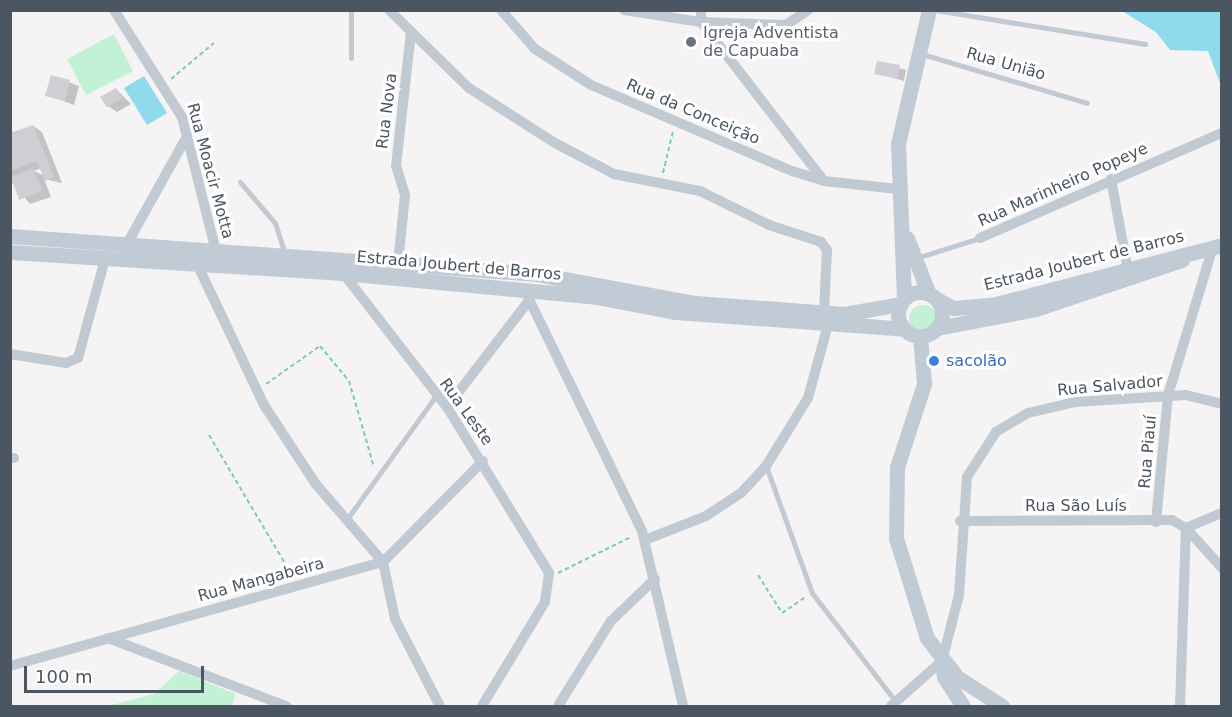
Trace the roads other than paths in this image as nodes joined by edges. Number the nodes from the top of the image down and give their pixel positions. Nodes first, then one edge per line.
1 (114, 10) edge
2 (351, 10) edge
3 (389, 10) edge
4 (501, 10) edge
5 (624, 10) edge
6 (701, 10) edge
7 (808, 10) edge
8 (929, 10) edge
9 (935, 10) edge
10 (701, 22) junction
11 (411, 32) junction
12 (1145, 44) dead end
13 (918, 52) junction
14 (351, 58) dead end
15 (1088, 103) dead end
16 (1221, 133) edge
17 (187, 136) junction
18 (1111, 179) junction
19 (240, 182) dead end
20 (824, 182) junction
21 (898, 189) junction
22 (902, 226) junction
23 (10, 236) edge
24 (980, 238) joint
25 (127, 244) junction
26 (1216, 248) edge
27 (216, 251) junction
28 (10, 252) edge
29 (286, 255) junction
30 (105, 259) junction
31 (914, 259) junction
32 (398, 263) junction
33 (198, 266) junction
34 (1127, 266) junction
35 (343, 273) junction
36 (526, 296) junction
37 (932, 297) junction
38 (903, 301) junction
39 (826, 319) junction
40 (937, 328) junction
41 (904, 329) junction
42 (920, 336) junction
43 (10, 354) edge
44 (437, 394) junction
45 (1168, 395) junction
46 (1221, 404) edge
47 (447, 407) junction
48 (483, 461) junction
49 (766, 466) junction
50 (1221, 513) edge
51 (960, 521) junction
52 (345, 522) junction
53 (1156, 522) junction
54 (1186, 528) junction
55 (644, 536) junction
56 (383, 562) junction
57 (1221, 568) edge
58 (655, 579) junction
59 (108, 638) junction
60 (942, 661) junction
61 (10, 666) edge
62 (893, 704) edge
63 (286, 706) edge
64 (440, 706) edge
65 (482, 706) edge
66 (558, 706) edge
67 (683, 706) edge
68 (963, 706) edge
69 (1002, 706) edge
70 (1180, 706) edge

1 - 17 street, Rua Moacir Motta
2 - 14 lane
3 - 11 street
4 - 20 street, Rua da Conceição
5 - 10 street
6 - 10 street
7 - 10 street
8 - 13 main road
9 - 12 lane
10 - 20 street
11 - 32 street, Rua Nova
11 - 39 street
13 - 15 lane, Rua União
13 - 21 main road
16 - 18 street, Rua Marinheiro Popeye
17 - 25 street
17 - 27 street, Rua Moacir Motta
18 - 24 street, Rua Marinheiro Popeye
18 - 34 street
19 - 29 lane
20 - 21 street, Rua da Conceição
21 - 22 main road
22 - 31 main road
22 - 38 main road
23 - 25 main road, Estrada Joubert de Barros
24 - 31 lane, Rua Marinheiro Popeye
25 - 27 main road, Estrada Joubert de Barros
26 - 34 main road, Estrada Joubert de Barros
26 - 40 main road, Estrada Joubert de Barros
26 - 45 street, Rua Piauí
27 - 29 main road, Estrada Joubert de Barros
28 - 30 main road, Estrada Joubert de Barros
29 - 32 main road, Estrada Joubert de Barros
30 - 33 main road, Estrada Joubert de Barros
30 - 43 street
31 - 37 main road
32 - 39 main road, Estrada Joubert de Barros
33 - 35 main road, Estrada Joubert de Barros
33 - 52 street
34 - 37 main road, Estrada Joubert de Barros
35 - 36 main road, Estrada Joubert de Barros
35 - 44 street, Rua Leste
36 - 39 main road, Estrada Joubert de Barros
36 - 47 street
36 - 55 street
37 - 38 main road
37 - 40 main road
38 - 39 main road, Estrada Joubert de Barros
38 - 41 main road
39 - 41 main road, Estrada Joubert de Barros
39 - 49 street
40 - 42 main road
41 - 42 main road
42 - 60 main road
44 - 47 street, Rua Leste
44 - 52 lane
45 - 46 street, Rua Salvador
45 - 51 street, Rua Salvador
45 - 53 street, Rua Piauí
47 - 48 street, Rua Leste
48 - 56 street
48 - 65 street, Rua Leste
49 - 55 street
49 - 62 lane
50 - 54 street
51 - 53 street, Rua São Luís
51 - 60 street, Rua Salvador
52 - 56 street
53 - 54 street, Rua São Luís
54 - 57 street
54 - 70 street
55 - 58 street
56 - 59 street, Rua Mangabeira
56 - 64 street
58 - 66 street
58 - 67 street
59 - 61 street, Rua Mangabeira
59 - 63 street
60 - 62 street
60 - 68 main road
60 - 69 main road

